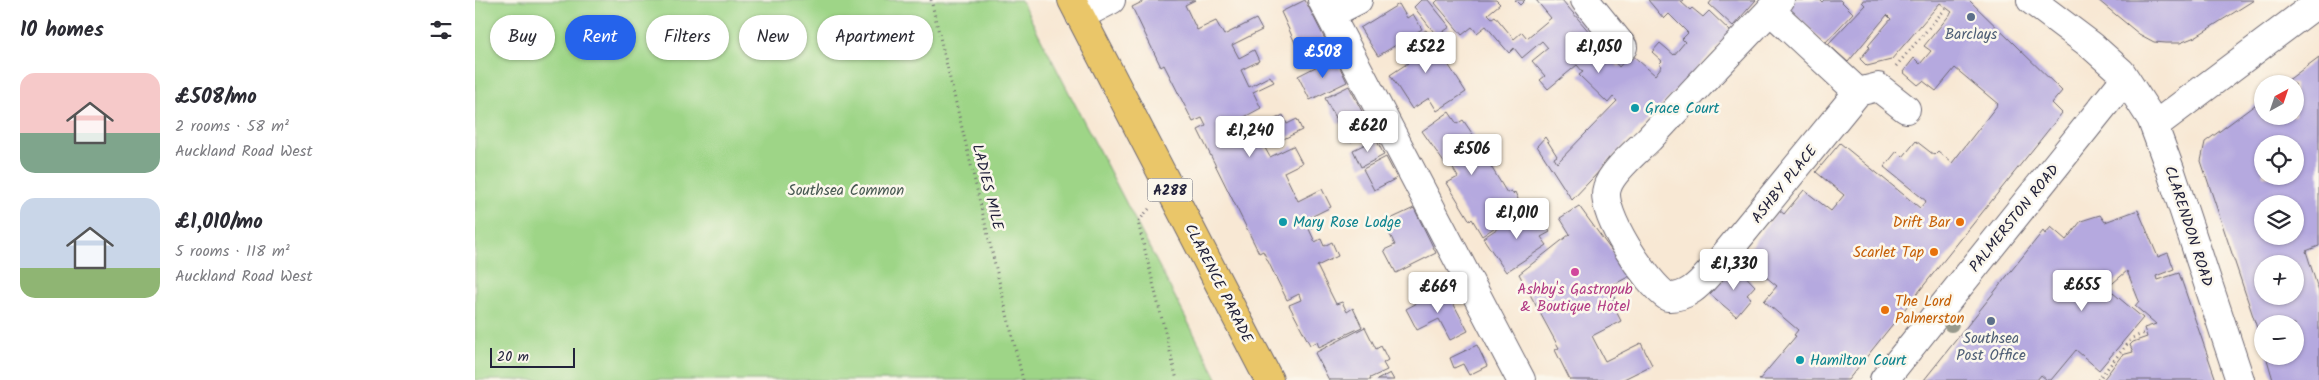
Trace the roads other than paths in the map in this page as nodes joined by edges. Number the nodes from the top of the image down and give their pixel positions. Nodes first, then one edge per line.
1 (1111, 0) edge
2 (1358, 0) edge
3 (1585, 0) edge
4 (2031, 0) edge
5 (2319, 2) edge
6 (1775, 5) edge
7 (1326, 7) edge
8 (1076, 8) edge
9 (1623, 47) dead end
10 (2125, 79) junction
11 (1868, 90) junction
12 (1905, 109) dead end
13 (2154, 126) junction
14 (1269, 380) edge
15 (1521, 380) edge
16 (1884, 380) edge
17 (2240, 380) edge

1 - 8 street
2 - 7 street
3 - 9 street
4 - 10 street, CLARENDON ROAD
5 - 13 street
6 - 11 street, ASHBY PLACE
6 - 11 street, ASHBY PLACE
7 - 15 street
8 - 14 main road, CLARENCE PARADE / A288
10 - 13 street, CLARENDON ROAD
10 - 16 street, PALMERSTON ROAD
11 - 12 street
13 - 17 street, CLARENDON ROAD

